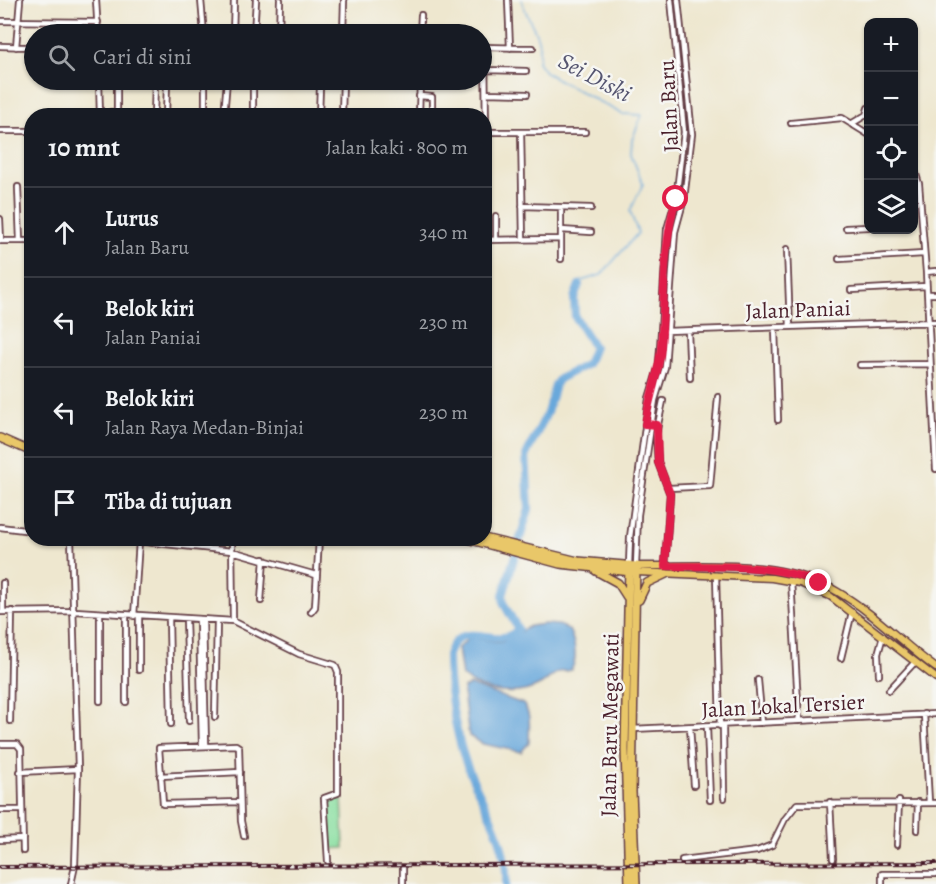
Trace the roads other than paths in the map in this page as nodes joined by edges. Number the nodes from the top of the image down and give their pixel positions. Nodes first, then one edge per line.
1 (20, 0) edge
2 (96, 0) edge
3 (201, 0) edge
4 (234, 0) edge
5 (256, 0) edge
6 (280, 0) edge
7 (344, 0) edge
8 (508, 0) edge
9 (671, 0) edge
10 (678, 0) edge
11 (421, 15) dead end
12 (0, 21) edge
13 (17, 21) junction
14 (98, 22) joint
15 (203, 24) edge
16 (233, 24) edge
17 (255, 24) edge
18 (279, 24) edge
19 (343, 24) edge
20 (421, 24) edge
21 (0, 46) edge
22 (16, 47) junction
23 (24, 47) edge
24 (492, 47) edge
25 (510, 48) junction
26 (532, 48) dead end
27 (492, 70) edge
28 (526, 71) dead end
29 (99, 90) edge
30 (117, 90) edge
31 (155, 90) edge
32 (167, 90) edge
33 (205, 90) edge
34 (225, 90) edge
35 (253, 90) edge
36 (320, 90) edge
37 (342, 90) edge
38 (419, 90) edge
39 (486, 93) joint
40 (527, 94) dead end
41 (419, 96) junction
42 (117, 101) junction
43 (125, 101) dead end
44 (100, 108) edge
45 (117, 108) edge
46 (154, 108) edge
47 (166, 108) edge
48 (205, 108) edge
49 (224, 108) edge
50 (253, 108) edge
51 (319, 108) edge
52 (342, 108) edge
53 (419, 108) edge
54 (432, 108) edge
55 (486, 108) edge
56 (864, 116) edge
57 (791, 123) dead end
58 (852, 124) junction
59 (0, 130) edge
60 (24, 131) edge
61 (492, 132) edge
62 (521, 132) junction
63 (585, 132) dead end
64 (864, 132) edge
65 (918, 177) edge
66 (18, 187) dead end
67 (522, 207) junction
68 (561, 208) junction
69 (591, 208) dead end
70 (496, 216) dead end
71 (0, 219) edge
72 (922, 225) junction
73 (918, 226) edge
74 (864, 227) edge
75 (846, 228) dead end
76 (561, 230) junction
77 (591, 232) dead end
78 (561, 239) junction
79 (492, 240) edge
80 (496, 240) junction
81 (524, 240) junction
82 (0, 241) edge
83 (20, 241) junction
84 (24, 241) edge
85 (787, 249) dead end
86 (924, 255) junction
87 (561, 259) dead end
88 (839, 259) dead end
89 (936, 271) edge
90 (926, 272) junction
91 (926, 286) junction
92 (851, 290) dead end
93 (927, 294) junction
94 (936, 294) edge
95 (928, 322) junction
96 (936, 322) edge
97 (790, 327) junction
98 (775, 328) junction
99 (662, 331) junction
100 (668, 331) junction
101 (688, 331) junction
102 (930, 364) junction
103 (860, 365) dead end
104 (690, 378) dead end
105 (718, 398) dead end
106 (663, 401) dead end
107 (778, 420) dead end
108 (645, 424) junction
109 (654, 425) junction
110 (0, 440) edge
111 (24, 450) edge
112 (936, 470) edge
113 (669, 488) junction
114 (0, 527) edge
115 (24, 530) edge
116 (493, 544) edge
117 (71, 546) edge
118 (140, 546) edge
119 (186, 546) edge
120 (232, 546) edge
121 (318, 546) edge
122 (232, 551) junction
123 (530, 554) junction
124 (264, 559) junction
125 (590, 568) junction
126 (633, 569) junction
127 (665, 570) junction
128 (316, 575) junction
129 (716, 575) junction
130 (791, 580) junction
131 (3, 583) dead end
132 (261, 601) dead end
133 (633, 606) junction
134 (12, 611) junction
135 (75, 611) junction
136 (2, 612) edge
137 (311, 612) dead end
138 (852, 612) junction
139 (100, 614) junction
140 (126, 615) junction
141 (137, 616) junction
142 (169, 618) junction
143 (186, 620) junction
144 (201, 620) junction
145 (217, 621) junction
146 (232, 621) junction
147 (883, 636) junction
148 (841, 658) dead end
149 (915, 662) junction
150 (936, 668) edge
151 (139, 670) dead end
152 (879, 675) dead end
153 (936, 678) edge
154 (758, 680) dead end
155 (889, 690) dead end
156 (100, 701) dead end
157 (126, 702) dead end
158 (924, 714) junction
159 (936, 714) edge
160 (215, 717) dead end
161 (10, 721) dead end
162 (189, 721) dead end
163 (799, 721) junction
164 (171, 723) dead end
165 (762, 723) junction
166 (707, 726) junction
167 (722, 726) junction
168 (690, 728) junction
169 (630, 733) junction
170 (0, 744) edge
171 (204, 745) junction
172 (78, 769) junction
173 (20, 772) junction
174 (240, 772) junction
175 (160, 776) junction
176 (694, 785) dead end
177 (724, 798) dead end
178 (710, 800) dead end
179 (900, 801) junction
180 (240, 802) junction
181 (830, 802) junction
182 (918, 802) junction
183 (929, 802) junction
184 (936, 802) edge
185 (0, 810) edge
186 (21, 810) junction
187 (917, 830) dead end
188 (244, 836) dead end
189 (23, 839) junction
190 (0, 840) edge
191 (897, 845) dead end
192 (22, 851) dead end
193 (833, 859) dead end
194 (682, 860) dead end
195 (328, 861) dead end
196 (403, 868) dead end
197 (936, 874) edge
198 (71, 884) edge
199 (403, 884) edge
200 (628, 884) edge
201 (636, 884) edge
202 (882, 884) edge

1 - 13 street
2 - 14 street
3 - 15 street
4 - 16 street
5 - 17 street
6 - 18 street
7 - 19 street
8 - 25 street
9 - 99 street, Jalan Baru
10 - 100 street, Jalan Baru
11 - 20 street
12 - 13 street
13 - 14 street
13 - 22 street
21 - 22 street
22 - 23 street
24 - 25 street
25 - 26 street
27 - 28 street
29 - 44 street
30 - 42 street
31 - 46 street
32 - 47 street
33 - 48 street
34 - 49 street
35 - 50 street
36 - 51 street
37 - 52 street
38 - 41 street
39 - 40 street
39 - 55 street
41 - 53 street
41 - 54 street
42 - 43 street
42 - 45 street
56 - 58 street
57 - 58 street
58 - 64 street
59 - 60 street
61 - 62 street
62 - 63 street
62 - 67 street
65 - 72 street
66 - 83 street
67 - 68 street
67 - 81 street
68 - 69 street
68 - 76 street
70 - 80 street
71 - 82 street
72 - 73 street
72 - 86 street
74 - 75 street
76 - 77 street
76 - 78 street
78 - 81 street
78 - 87 street
79 - 80 street
80 - 81 street
82 - 83 street
83 - 84 street
85 - 97 street
86 - 88 street
86 - 90 street
89 - 90 street
90 - 91 street
91 - 92 street
91 - 93 street
93 - 94 street
93 - 95 street
95 - 96 street, Jalan Paniai
95 - 97 street, Jalan Paniai
95 - 102 street
97 - 98 street, Jalan Paniai
98 - 101 street, Jalan Paniai
98 - 107 street
99 - 100 street, Jalan Paniai
99 - 108 street, Jalan Baru
100 - 101 street, Jalan Paniai
100 - 109 street, Jalan Baru
101 - 104 street
102 - 103 street
102 - 112 street
105 - 113 street
106 - 109 street
108 - 109 street
108 - 126 street, Jalan Baru
109 - 113 street
109 - 126 street, Jalan Baru
110 - 111 highway
113 - 127 street
114 - 115 street
116 - 123 highway
117 - 135 street
118 - 141 street
119 - 122 street
120 - 122 street
121 - 128 street
122 - 124 street
122 - 146 street
123 - 125 highway
123 - 126 highway
124 - 128 street
124 - 132 street
125 - 126 highway
125 - 133 highway
126 - 127 main road
126 - 133 highway, Jalan Baru Megawati
127 - 129 main road
127 - 133 highway
127 - 150 main road
128 - 137 street
129 - 130 main road
129 - 167 street
130 - 138 main road
130 - 163 street
131 - 136 street
133 - 169 highway, Jalan Baru Megawati
134 - 135 street
134 - 136 street
134 - 161 street
135 - 139 street
135 - 172 street
138 - 147 main road
138 - 148 street
139 - 140 street
139 - 156 street
140 - 141 street
140 - 157 street
141 - 142 street
141 - 151 street
142 - 143 street
142 - 164 street
143 - 144 street
143 - 162 street
144 - 145 street
144 - 171 street
145 - 146 street
145 - 160 street
146 - 195 street
147 - 149 main road
147 - 152 street
149 - 153 main road
149 - 155 street
154 - 165 street
158 - 159 street, Jalan Lokal Tersier
158 - 163 street, Jalan Lokal Tersier
158 - 183 street
163 - 165 street, Jalan Lokal Tersier
165 - 167 street, Jalan Lokal Tersier
166 - 167 street, Jalan Lokal Tersier
166 - 168 street, Jalan Lokal Tersier
166 - 178 street
167 - 177 street
168 - 169 street, Jalan Lokal Tersier
168 - 176 street
169 - 200 highway, Jalan Baru Megawati
169 - 201 highway, Jalan Baru Megawati
170 - 173 street
171 - 174 street
171 - 175 street
172 - 173 street
172 - 198 street
173 - 186 street
174 - 175 street
174 - 180 street
175 - 180 street
179 - 181 street
179 - 182 street
179 - 191 street
180 - 188 street
181 - 193 street
181 - 194 street
182 - 183 street
182 - 187 street
183 - 184 street
185 - 186 street
186 - 189 street
189 - 190 street
189 - 192 street
196 - 199 street
197 - 202 street

